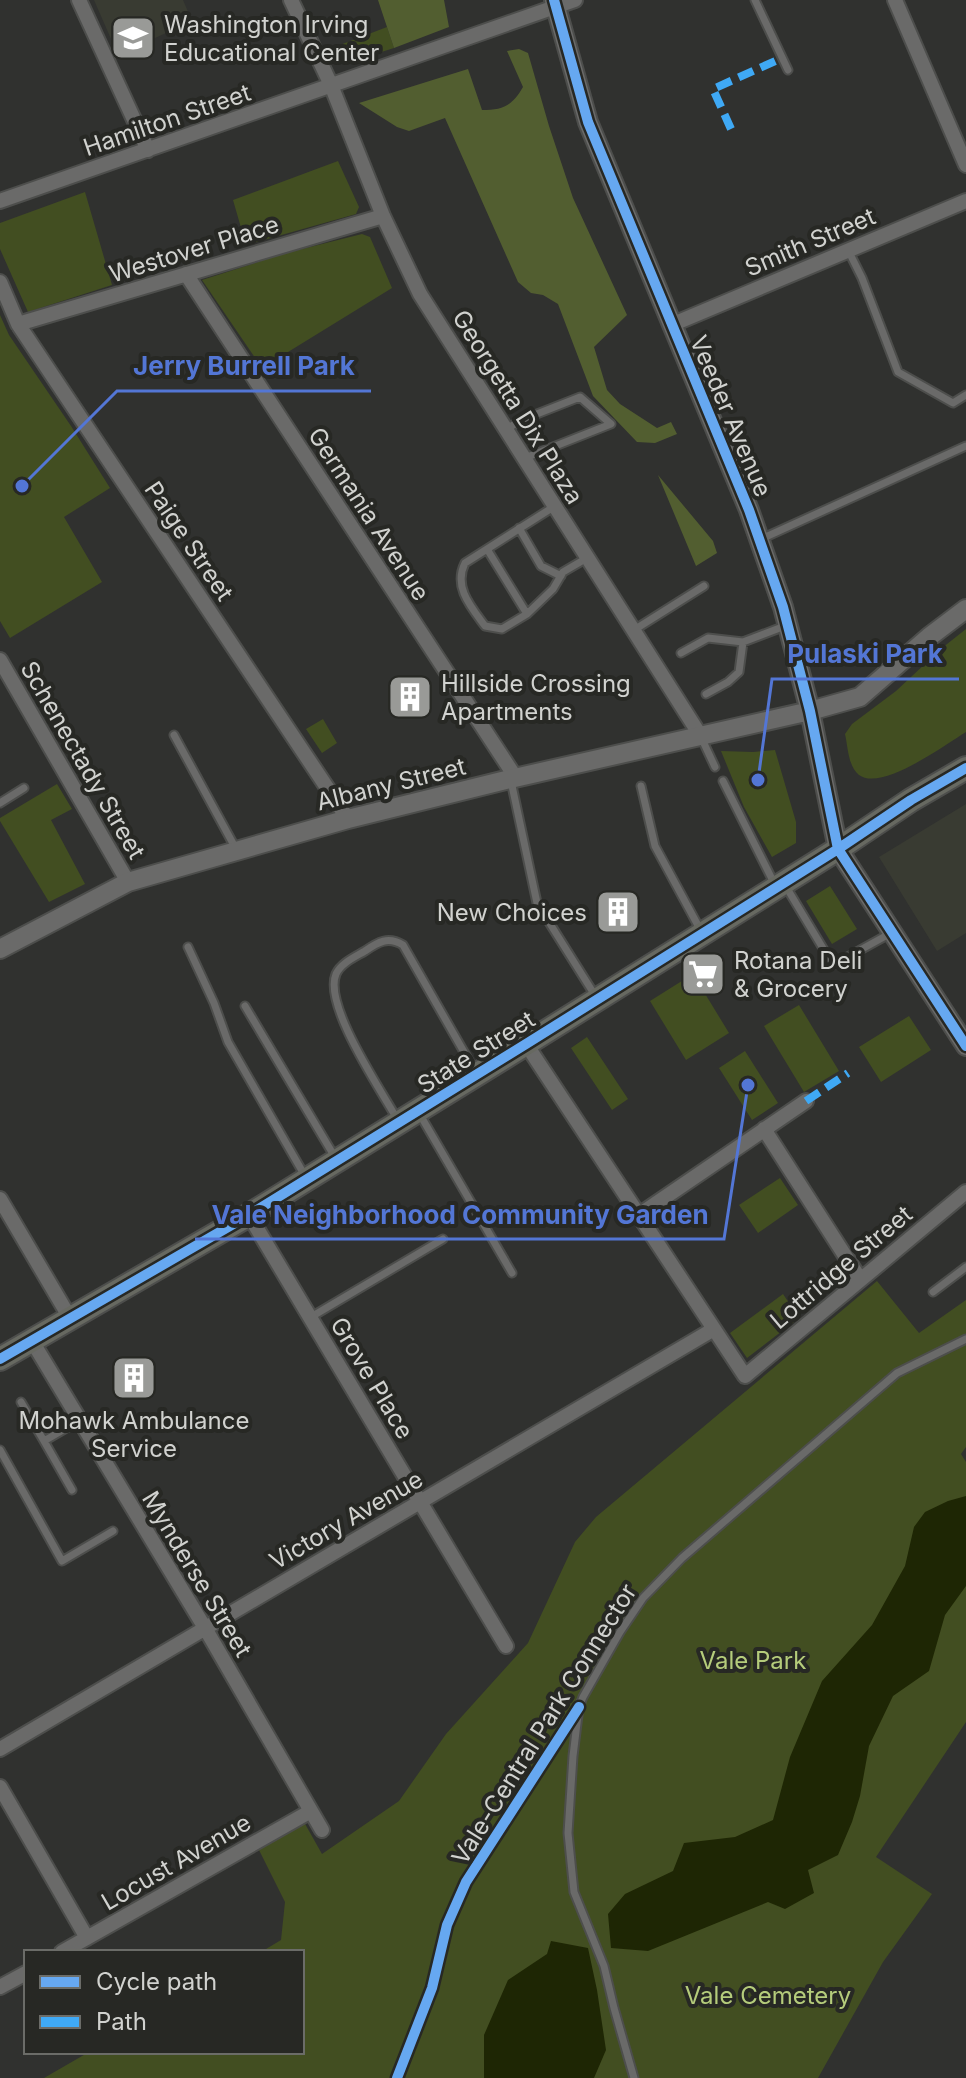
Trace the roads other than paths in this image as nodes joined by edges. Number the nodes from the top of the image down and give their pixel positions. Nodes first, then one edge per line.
1 (79, 0) edge
2 (291, 0) edge
3 (755, 0) edge
4 (895, 0) edge
5 (561, 2) edge
6 (788, 70) dead end
7 (331, 85) junction
8 (148, 150) junction
9 (966, 165) edge
10 (0, 201) edge
11 (966, 201) edge
12 (383, 216) junction
13 (848, 250) junction
14 (186, 274) junction
15 (0, 282) edge
16 (18, 324) junction
17 (671, 325) junction
18 (966, 395) edge
19 (506, 430) junction
20 (966, 446) edge
21 (524, 458) junction
22 (555, 506) junction
23 (519, 528) junction
24 (759, 539) junction
25 (487, 549) junction
26 (587, 558) junction
27 (561, 576) junction
28 (704, 586) dead end
29 (966, 609) edge
30 (527, 614) junction
31 (787, 625) junction
32 (634, 630) junction
33 (743, 642) junction
34 (681, 653) dead end
35 (0, 660) edge
36 (706, 694) dead end
37 (810, 711) junction
38 (174, 735) dead end
39 (700, 735) junction
40 (715, 767) dead end
41 (966, 768) edge
42 (513, 778) junction
43 (723, 781) dead end
44 (641, 786) dead end
45 (24, 788) dead end
46 (0, 803) edge
47 (348, 819) junction
48 (838, 849) junction
49 (237, 851) junction
50 (128, 882) junction
51 (780, 884) junction
52 (893, 931) junction
53 (703, 933) junction
54 (188, 947) dead end
55 (0, 949) edge
56 (597, 999) junction
57 (245, 1006) dead end
58 (526, 1044) junction
59 (966, 1046) edge
60 (477, 1075) junction
61 (806, 1101) dead end
62 (408, 1117) junction
63 (764, 1129) junction
64 (337, 1161) junction
65 (307, 1179) junction
66 (966, 1192) edge
67 (0, 1199) edge
68 (249, 1215) junction
69 (639, 1215) junction
70 (443, 1239) dead end
71 (966, 1267) edge
72 (512, 1273) dead end
73 (860, 1279) junction
74 (933, 1292) dead end
75 (70, 1318) junction
76 (311, 1318) junction
77 (714, 1329) junction
78 (966, 1339) edge
79 (32, 1341) junction
80 (0, 1359) edge
81 (21, 1402) dead end
82 (80, 1420) junction
83 (44, 1441) junction
84 (0, 1450) edge
85 (72, 1490) dead end
86 (420, 1501) junction
87 (113, 1531) dead end
88 (205, 1628) junction
89 (506, 1646) dead end
90 (0, 1749) edge
91 (0, 1787) edge
92 (311, 1811) junction
93 (322, 1830) dead end
94 (87, 1938) junction
95 (66, 1950) edge
96 (24, 1974) edge
97 (0, 1987) edge
98 (634, 2078) edge

1 - 8 street
2 - 7 street, Georgetta Dix Plaza
3 - 6 lane
4 - 9 street
5 - 7 street, Hamilton Street
5 - 17 street, Veeder Avenue
7 - 8 street, Hamilton Street
7 - 12 street, Georgetta Dix Plaza
8 - 10 street, Hamilton Street
11 - 13 street, Smith Street
12 - 14 street, Westover Place
12 - 19 street, Georgetta Dix Plaza
13 - 17 street, Smith Street
13 - 18 lane
14 - 16 street, Westover Place
14 - 42 street, Germania Avenue
15 - 16 street, Paige Street
16 - 47 street, Paige Street
17 - 24 street, Veeder Avenue
19 - 21 street, Georgetta Dix Plaza
19 - 21 lane
20 - 24 lane
21 - 22 street, Georgetta Dix Plaza
22 - 23 lane
22 - 26 street, Georgetta Dix Plaza
23 - 25 lane
23 - 27 lane
24 - 31 street, Veeder Avenue
25 - 30 lane
25 - 30 lane
26 - 27 lane
26 - 32 street, Georgetta Dix Plaza
27 - 30 lane
28 - 32 lane
29 - 37 street
31 - 33 lane
31 - 37 street, Veeder Avenue
32 - 39 street, Georgetta Dix Plaza
33 - 34 lane
33 - 36 lane
35 - 50 street, Schenectady Street
37 - 39 street, Albany Street
37 - 48 street, Veeder Avenue
38 - 49 lane
39 - 40 lane
39 - 42 street, Albany Street
41 - 48 main road, State Street
42 - 47 street, Albany Street
42 - 56 lane
43 - 51 lane
44 - 53 lane
45 - 46 lane
47 - 49 street, Albany Street
48 - 51 main road, State Street
48 - 52 street
49 - 50 street, Albany Street
50 - 55 street, Albany Street
51 - 52 lane
51 - 53 main road, State Street
52 - 59 street
53 - 56 main road, State Street
54 - 65 lane
56 - 58 main road, State Street
57 - 64 lane
58 - 60 main road, State Street
58 - 69 street
60 - 62 main road, State Street
60 - 62 lane
61 - 63 street
62 - 64 main road, State Street
62 - 72 lane
63 - 69 street
63 - 73 street
64 - 65 main road, State Street
65 - 68 main road, State Street
66 - 73 street, Lottridge Street
67 - 75 street
68 - 75 main road, State Street
68 - 76 street, Grove Place
69 - 77 street
70 - 76 lane
71 - 74 lane
73 - 77 street, Lottridge Street
75 - 79 main road, State Street
76 - 86 street, Grove Place
77 - 86 street, Victory Avenue
78 - 98 lane, Vale-Central Park Connector
79 - 80 main road, State Street
79 - 82 street, Mynderse Street
81 - 83 lane
82 - 83 lane
82 - 88 street, Mynderse Street
83 - 85 lane
84 - 87 lane
86 - 88 street, Victory Avenue
86 - 89 street, Grove Place
88 - 90 street, Victory Avenue
88 - 92 street, Mynderse Street
91 - 94 street
92 - 93 street, Mynderse Street
92 - 94 street, Locust Avenue
94 - 95 street, Locust Avenue
96 - 97 street

